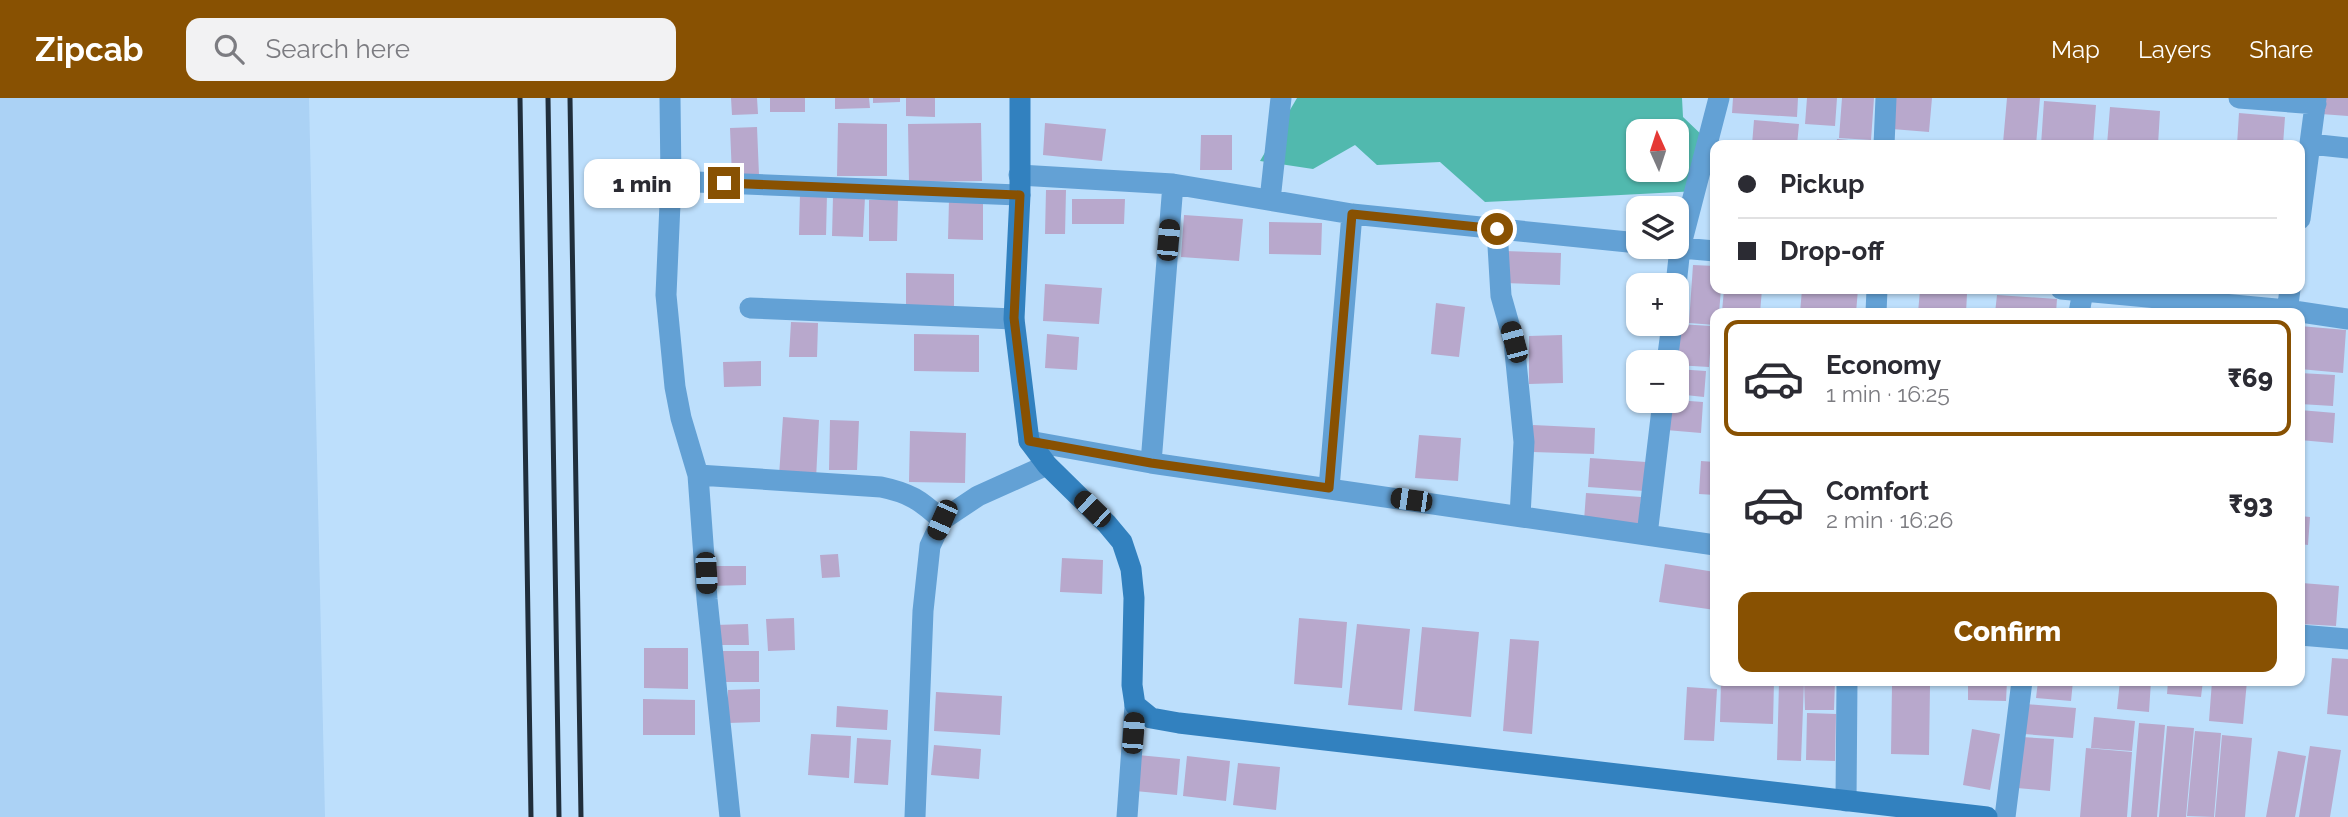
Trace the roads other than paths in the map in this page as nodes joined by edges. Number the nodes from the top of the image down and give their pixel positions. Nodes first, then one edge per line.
1 (670, 98) edge
2 (1020, 98) edge
3 (1281, 98) edge
4 (1719, 98) edge
5 (1886, 98) edge
6 (2239, 98) edge
7 (2316, 101) edge
8 (1884, 140) edge
9 (2310, 144) junction
10 (2348, 148) edge
11 (671, 181) junction
12 (2305, 182) edge
13 (1173, 184) junction
14 (1020, 185) junction
15 (1689, 200) edge
16 (1270, 201) junction
17 (1352, 214) junction
18 (1497, 229) junction
19 (1626, 242) edge
20 (1689, 248) edge
21 (1710, 250) edge
22 (2130, 294) edge
23 (2288, 304) edge
24 (750, 308) dead end
25 (2305, 308) edge
26 (1014, 318) junction
27 (2348, 319) edge
28 (1662, 413) edge
29 (1029, 441) junction
30 (1151, 463) junction
31 (1047, 465) junction
32 (698, 475) junction
33 (1329, 488) junction
34 (1520, 516) junction
35 (942, 520) junction
36 (1647, 535) junction
37 (1710, 544) edge
38 (2305, 635) edge
39 (2348, 639) edge
40 (1847, 686) edge
41 (2021, 686) edge
42 (1135, 705) junction
43 (1845, 809) edge
44 (730, 817) edge
45 (915, 817) edge
46 (1126, 817) edge
47 (1987, 817) edge
48 (2005, 817) edge

1 - 11 street
2 - 14 street
3 - 16 street
4 - 15 street
5 - 8 street
6 - 7 street
7 - 9 street
9 - 10 street
9 - 12 street
11 - 14 street
11 - 32 street
13 - 14 street
13 - 16 street
13 - 30 street
14 - 26 street
16 - 17 street
17 - 18 street
17 - 33 street
18 - 19 street
18 - 34 street
20 - 21 street
22 - 23 street
24 - 26 street
25 - 27 street
26 - 29 street
28 - 36 street
29 - 30 street
29 - 31 street
30 - 33 street
31 - 35 street
31 - 42 street
32 - 35 street
32 - 44 street
33 - 34 street
34 - 36 street
35 - 45 street
36 - 37 street
38 - 39 street
40 - 43 street
41 - 48 street
42 - 43 street
42 - 46 street
43 - 47 street

